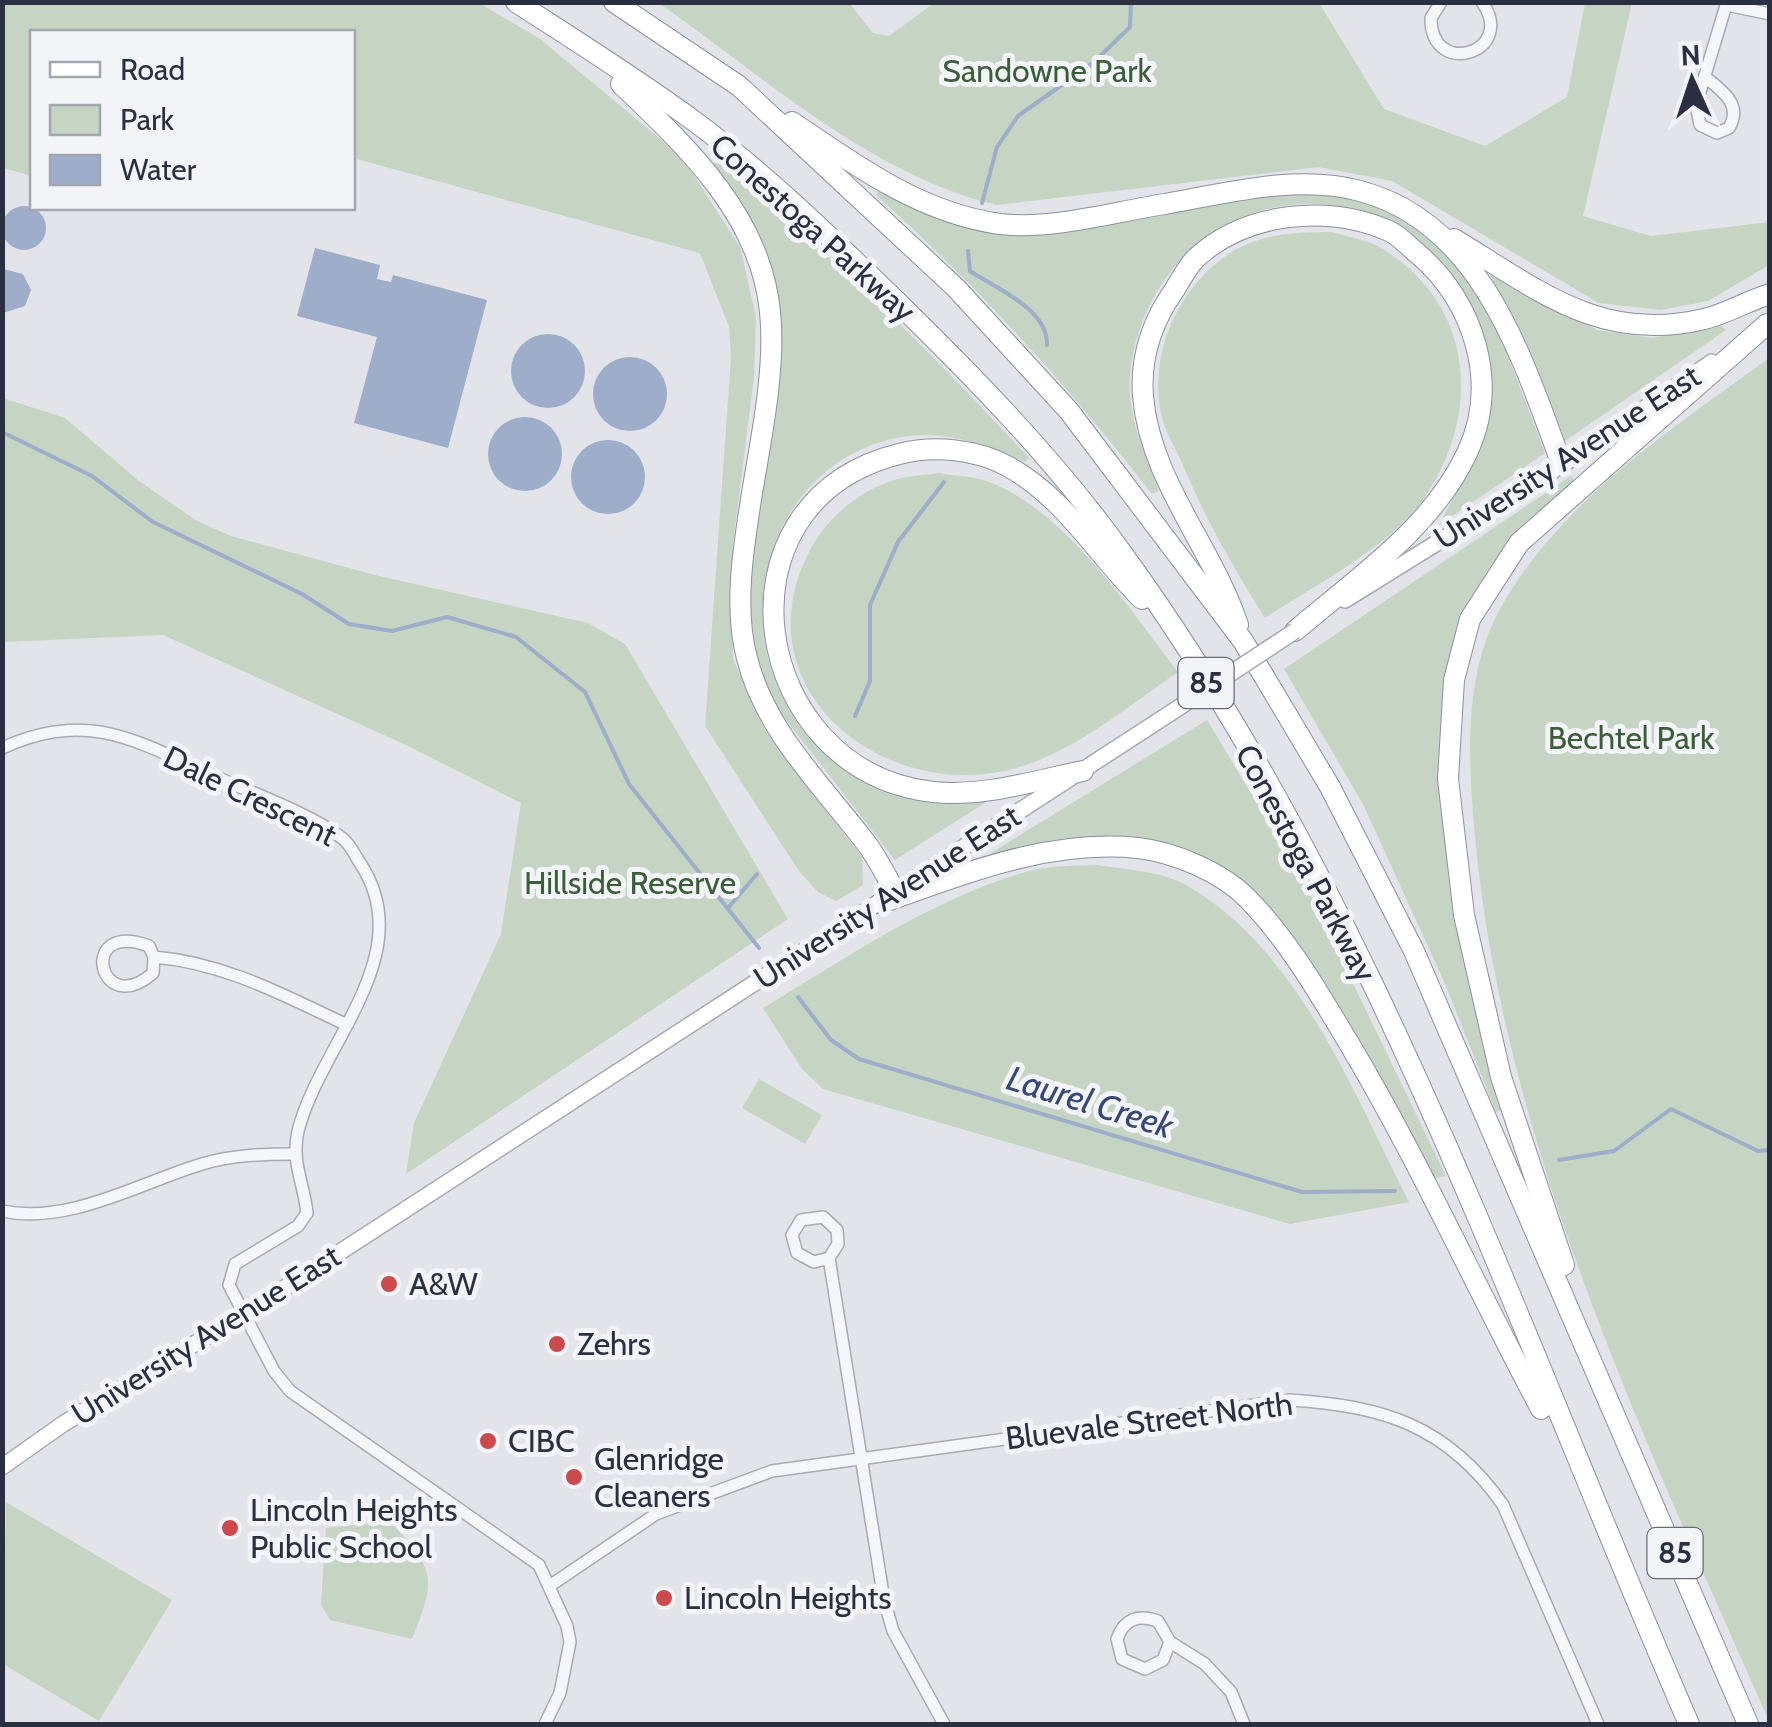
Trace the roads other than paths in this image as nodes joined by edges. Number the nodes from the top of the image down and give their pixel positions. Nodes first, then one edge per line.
1 (516, 2) edge
2 (614, 2) edge
3 (1441, 2) edge
4 (1482, 2) edge
5 (1727, 4) edge
6 (1770, 14) edge
7 (576, 41) junction
8 (1705, 77) junction
9 (739, 86) junction
10 (1442, 232) junction
11 (1770, 294) edge
12 (1768, 324) edge
13 (1562, 464) junction
14 (1173, 628) junction
15 (1295, 631) junction
16 (1243, 641) junction
17 (2, 748) edge
18 (1082, 771) junction
19 (888, 898) junction
20 (154, 956) junction
21 (347, 1025) junction
22 (294, 1154) junction
23 (2, 1211) edge
24 (829, 1258) junction
25 (244, 1314) junction
26 (1602, 1381) junction
27 (864, 1456) junction
28 (2, 1467) edge
29 (1592, 1502) junction
30 (551, 1584) junction
31 (1170, 1642) junction
32 (545, 1724) edge
33 (944, 1724) edge
34 (1244, 1724) edge
35 (1598, 1724) edge
36 (1689, 1724) edge
37 (1748, 1724) edge

1 - 7 highway, Conestoga Parkway / 85
2 - 9 highway, Conestoga Parkway / 85
3 - 4 street
5 - 6 street
5 - 8 street
7 - 14 highway, Conestoga Parkway / 85
7 - 19 highway
8 - 8 street
9 - 10 highway
9 - 16 highway, Conestoga Parkway / 85
10 - 11 highway
10 - 13 highway
12 - 13 main road, University Avenue East
12 - 26 highway
13 - 15 main road, University Avenue East
14 - 18 highway
14 - 29 highway, Conestoga Parkway / 85
15 - 16 highway
15 - 18 main road, University Avenue East, bridge
16 - 26 highway, Conestoga Parkway / 85
17 - 21 street, Dale Crescent
18 - 19 main road, University Avenue East
19 - 25 main road, University Avenue East
19 - 29 highway
20 - 20 street
20 - 21 street
21 - 22 street, Dale Crescent
22 - 23 street
22 - 25 street, Dale Crescent
24 - 24 street
24 - 27 street
25 - 28 main road, University Avenue East
25 - 30 street
26 - 37 highway, Conestoga Parkway / 85
27 - 30 street, Bluevale Street North
27 - 33 street
27 - 35 street, Bluevale Street North
29 - 36 highway, Conestoga Parkway / 85
30 - 32 street
31 - 31 street
31 - 34 street

